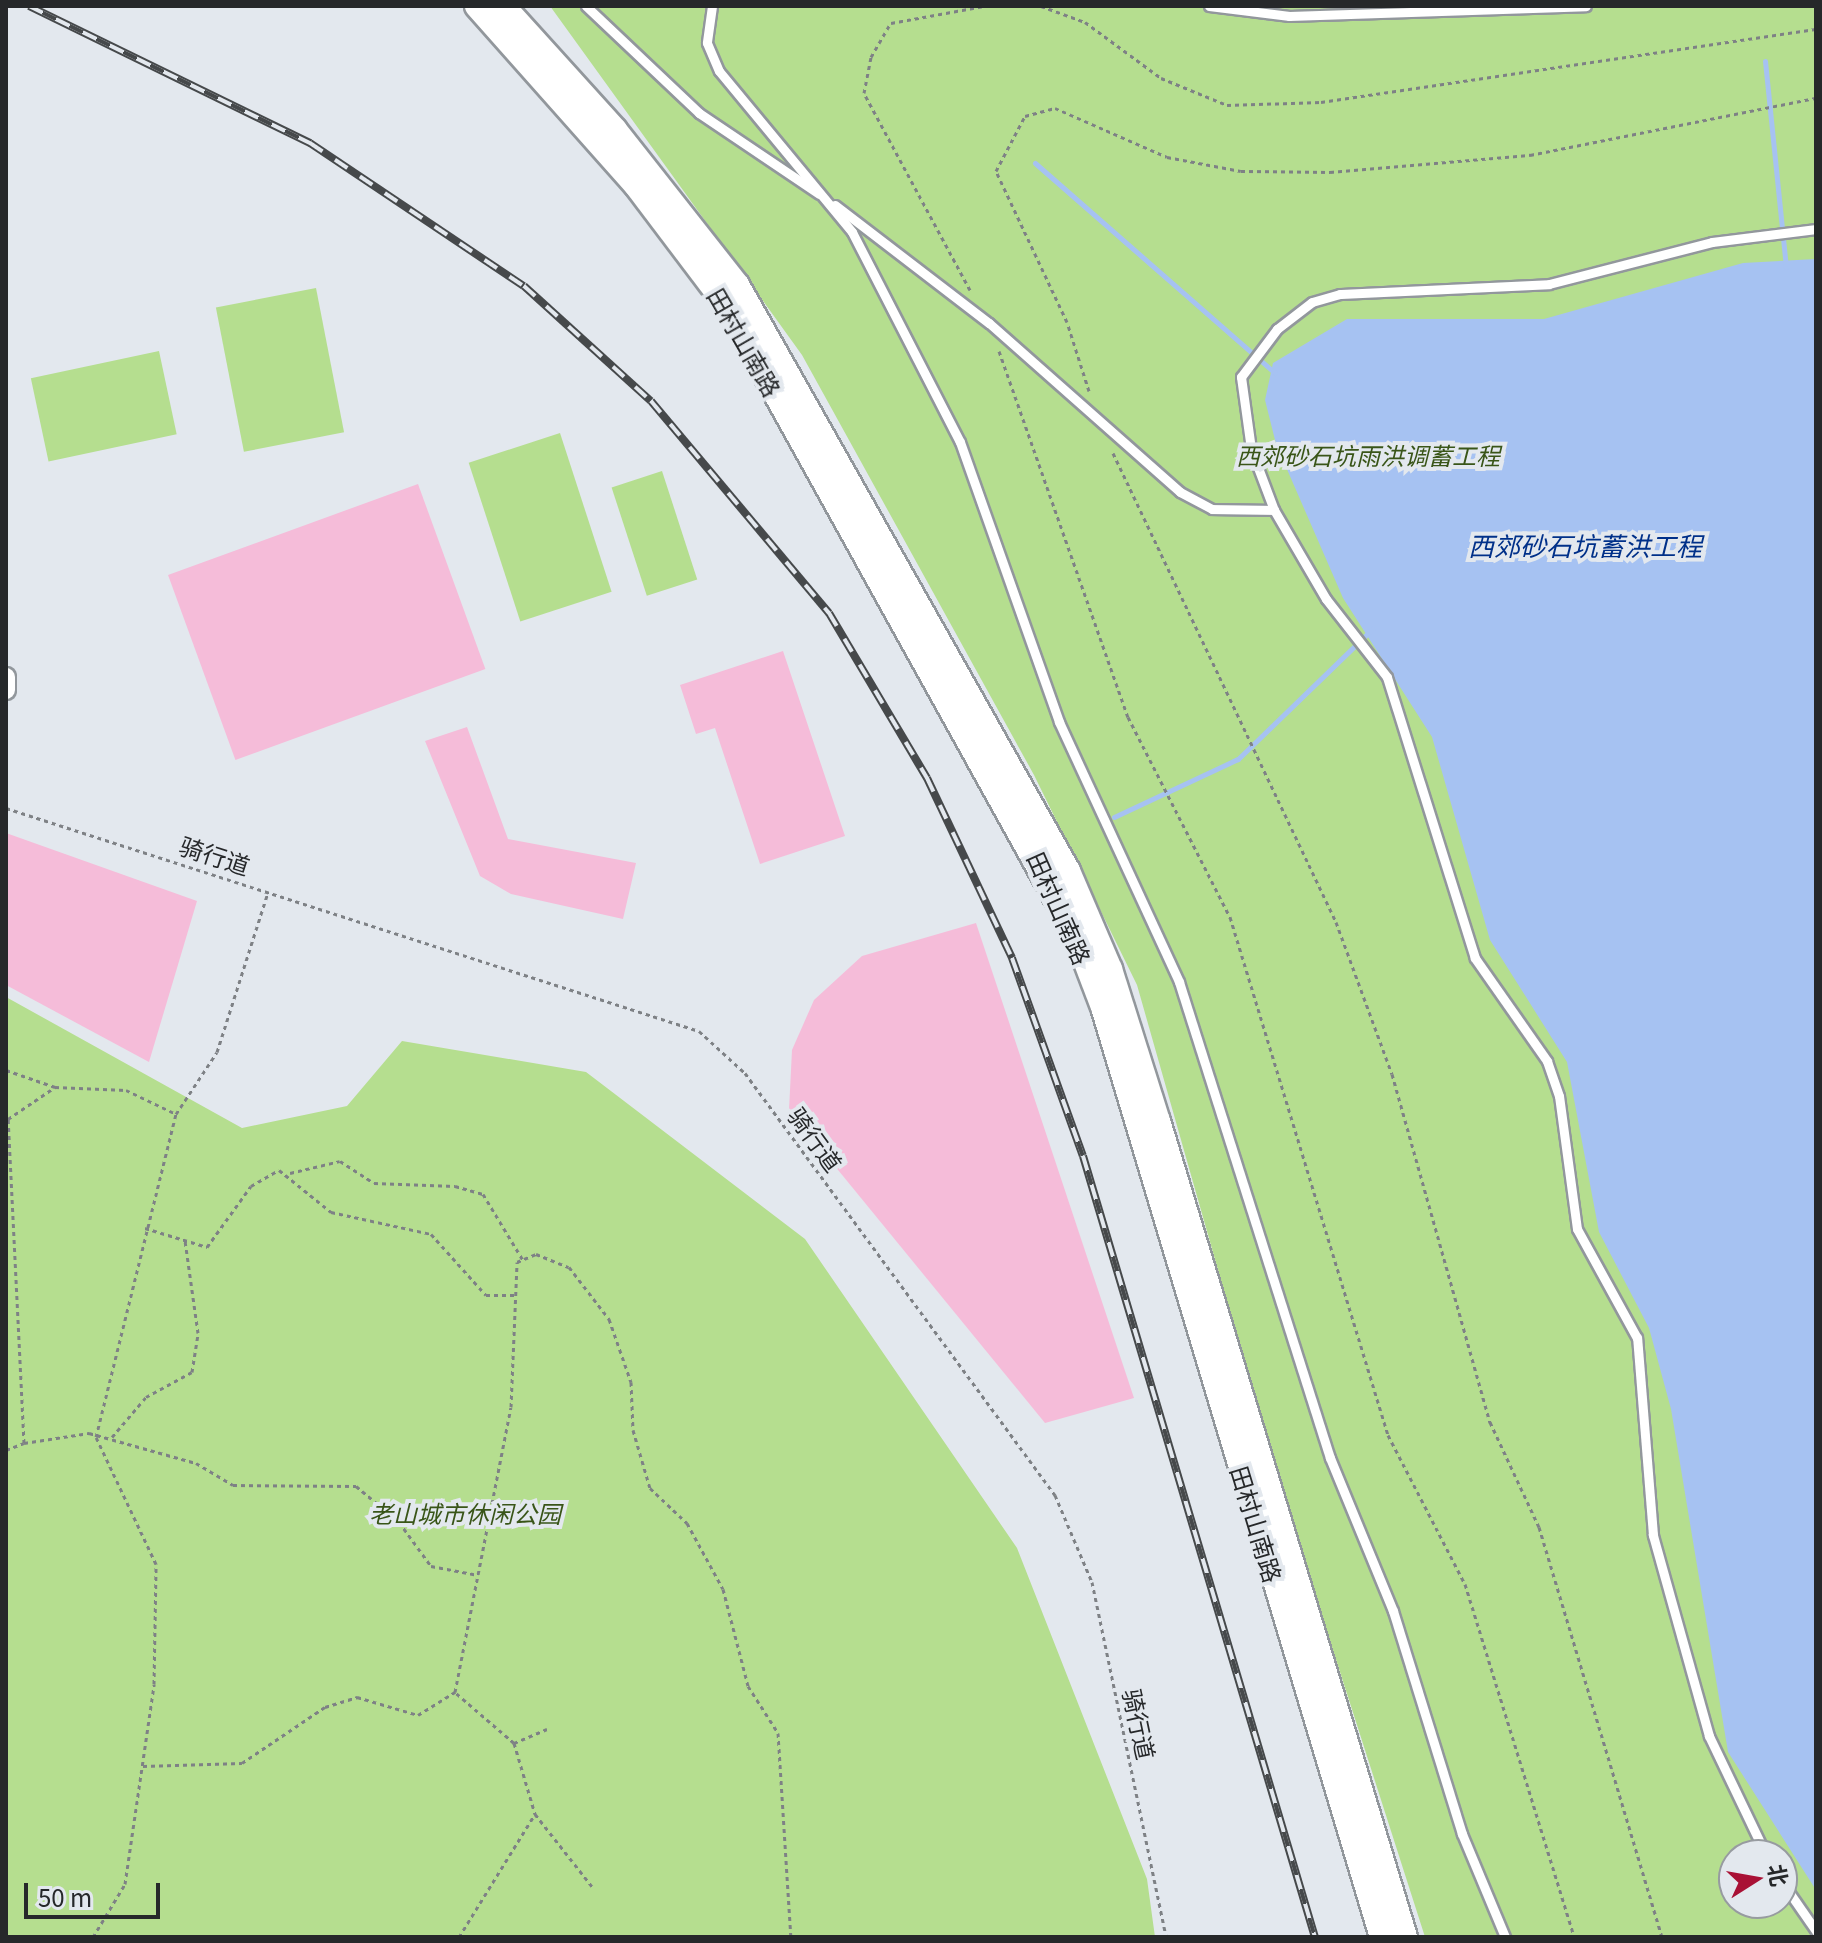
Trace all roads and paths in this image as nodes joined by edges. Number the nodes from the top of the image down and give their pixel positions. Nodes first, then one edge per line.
1 (477, 6) edge
2 (503, 6) edge
3 (586, 6) edge
4 (712, 6) edge
5 (985, 6) edge
6 (1041, 6) edge
7 (1209, 6) edge
8 (1586, 6) edge
9 (1816, 29) edge
10 (1816, 98) edge
11 (831, 202) junction
12 (1816, 229) edge
13 (989, 323) junction
14 (1093, 415) junction
15 (1106, 426) junction
16 (1274, 510) junction
17 (6, 677) edge
18 (6, 690) edge
19 (6, 808) edge
20 (269, 891) junction
21 (6, 1070) edge
22 (55, 1087) junction
23 (176, 1114) junction
24 (7, 1118) edge
25 (288, 1173) junction
26 (144, 1228) junction
27 (185, 1240) junction
28 (523, 1260) junction
29 (515, 1295) junction
30 (96, 1437) junction
31 (112, 1438) junction
32 (24, 1443) junction
33 (6, 1450) edge
34 (478, 1575) junction
35 (455, 1692) junction
36 (547, 1729) dead end
37 (514, 1743) junction
38 (143, 1766) junction
39 (535, 1814) junction
40 (1758, 1839) edge
41 (594, 1889) dead end
42 (1798, 1905) edge
43 (1816, 1931) edge
44 (93, 1937) edge
45 (459, 1937) edge
46 (791, 1937) edge
47 (1166, 1937) edge
48 (1382, 1937) edge
49 (1405, 1937) edge
50 (1505, 1937) edge
51 (1574, 1937) edge
52 (1662, 1937) edge

1 - 48 main road, 田村山南路
2 - 49 main road, 田村山南路
3 - 11 lane
4 - 11 lane
5 - 13 path
6 - 9 path
7 - 8 lane
10 - 14 path
11 - 13 lane
11 - 50 lane
12 - 16 lane
13 - 14 lane
13 - 51 path
14 - 15 lane
15 - 16 lane
15 - 52 path
16 - 40 lane
17 - 18 street
19 - 20 path, 骑行道
20 - 23 path
20 - 47 path, 骑行道
21 - 22 path
22 - 23 path
22 - 24 path
23 - 26 path
24 - 32 path
25 - 27 path
25 - 28 path
25 - 29 path
26 - 27 path
26 - 30 path
27 - 31 path
28 - 29 path
28 - 46 path
29 - 34 path
30 - 31 path
30 - 32 path
30 - 38 path
31 - 34 path
32 - 33 path
34 - 35 path
35 - 37 path
35 - 38 path
36 - 37 path
37 - 39 path
38 - 44 path
39 - 41 path
39 - 45 path
42 - 43 lane

